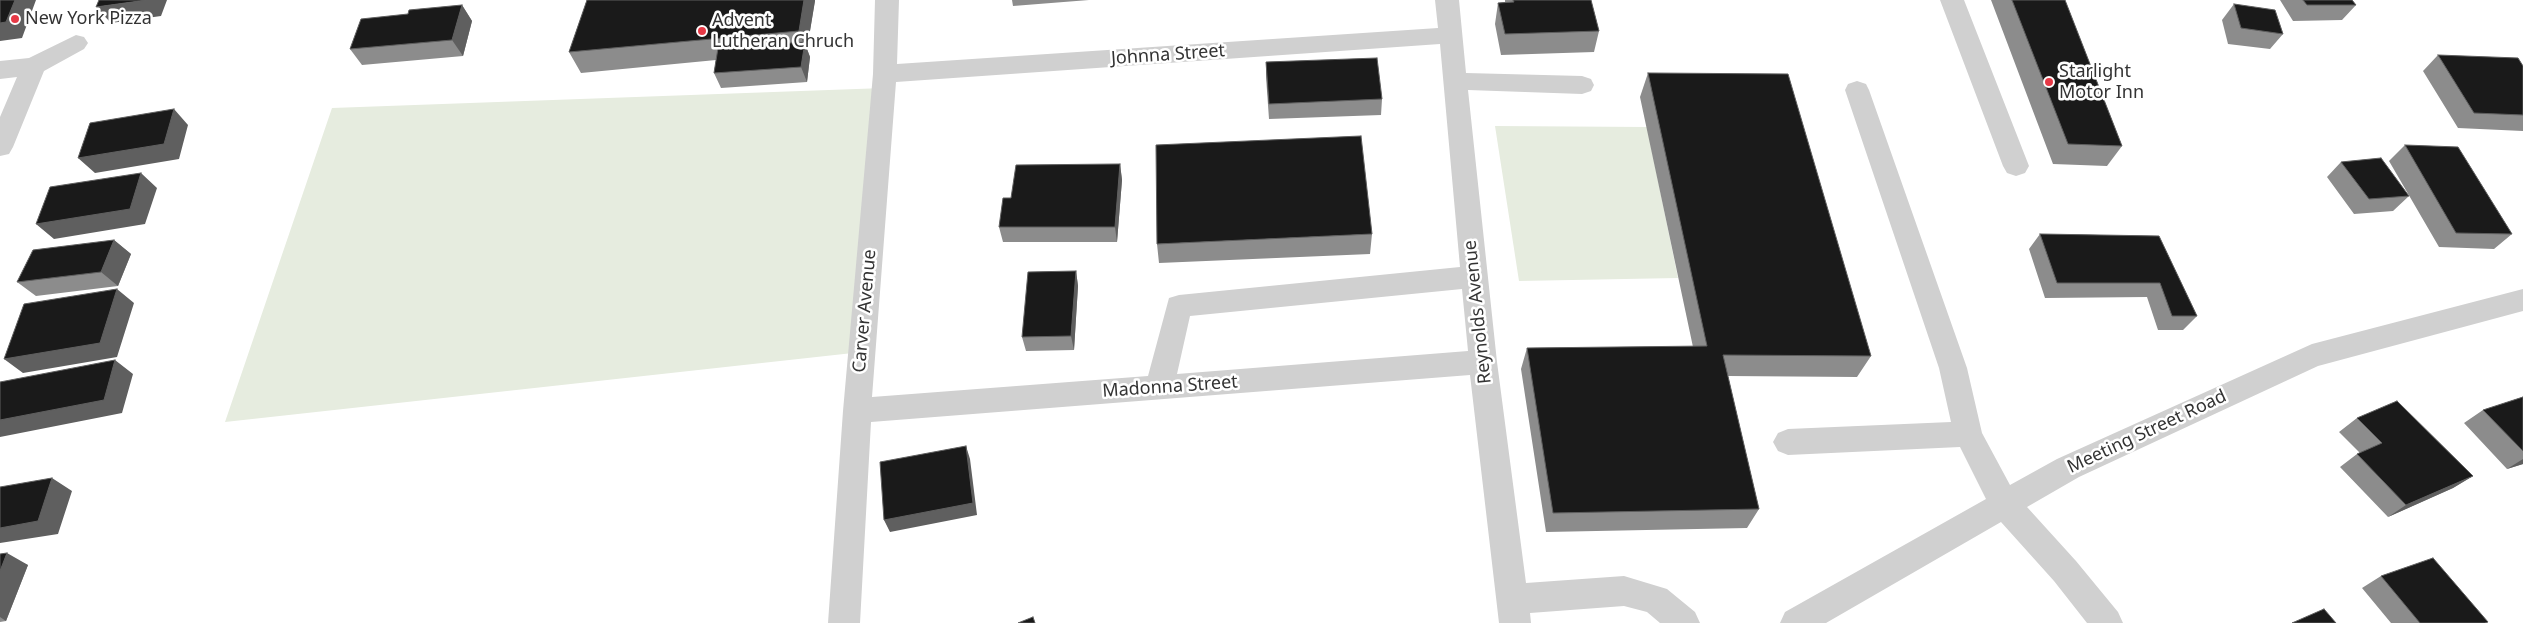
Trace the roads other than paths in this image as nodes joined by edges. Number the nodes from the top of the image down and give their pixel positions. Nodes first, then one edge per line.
1 (887, 0) edge
2 (1447, 0) edge
3 (1952, 0) edge
4 (1450, 35) junction
5 (76, 43) dead end
6 (34, 66) junction
7 (0, 70) edge
8 (885, 74) junction
9 (1455, 82) junction
10 (1582, 85) dead end
11 (1857, 90) dead end
12 (0, 147) edge
13 (2016, 166) dead end
14 (1474, 278) junction
15 (2523, 300) edge
16 (1483, 362) junction
17 (1159, 388) junction
18 (857, 411) junction
19 (1968, 434) junction
20 (1788, 442) dead end
21 (2004, 504) junction
22 (1514, 611) edge
23 (844, 623) edge
24 (1684, 623) edge
25 (1796, 623) edge
26 (2107, 623) edge

1 - 8 street, Carver Avenue
2 - 4 street, Reynolds Avenue
3 - 13 street
4 - 8 street, Johnna Street
4 - 9 street, Reynolds Avenue
5 - 6 street
6 - 7 street
6 - 12 street
8 - 18 street, Carver Avenue
9 - 10 street
9 - 14 street, Reynolds Avenue
11 - 19 street
14 - 16 street, Reynolds Avenue
14 - 17 street
15 - 21 street, Meeting Street Road
16 - 17 street, Madonna Street
16 - 22 street, Reynolds Avenue
17 - 18 street, Madonna Street
18 - 23 street, Carver Avenue
19 - 20 street
19 - 21 street
21 - 25 street, Meeting Street Road
21 - 26 street
22 - 24 street

